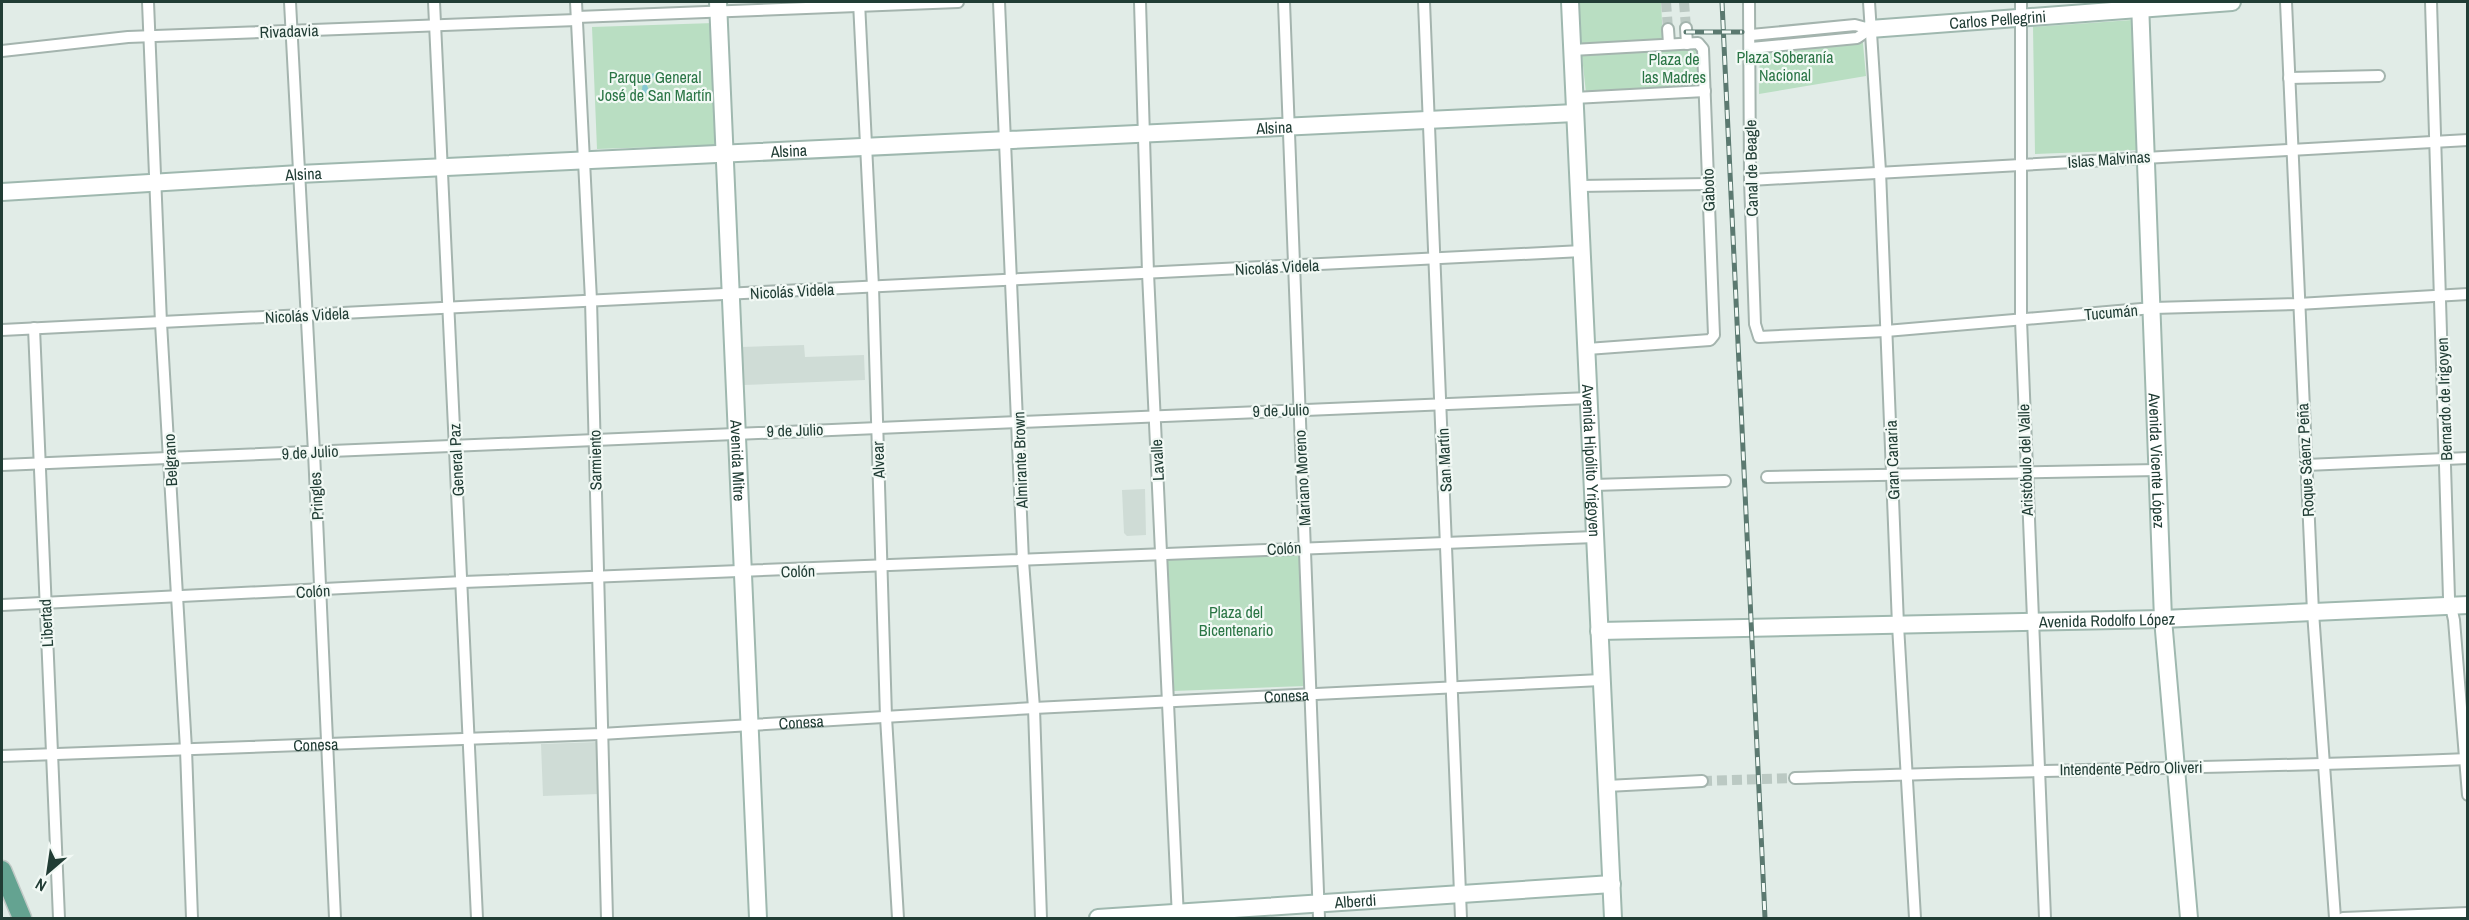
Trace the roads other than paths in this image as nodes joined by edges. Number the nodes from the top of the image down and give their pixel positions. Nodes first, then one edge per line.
1 (148, 2) edge
2 (290, 2) edge
3 (434, 2) edge
4 (576, 2) edge
5 (958, 2) edge
6 (999, 2) edge
7 (1140, 2) edge
8 (1284, 2) edge
9 (1424, 2) edge
10 (1570, 2) edge
11 (1749, 2) edge
12 (1869, 2) edge
13 (2232, 2) edge
14 (2286, 2) edge
15 (2431, 2) edge
16 (859, 4) edge
17 (718, 6) edge
18 (2140, 6) edge
19 (2021, 10) edge
20 (577, 19) junction
21 (435, 26) junction
22 (1686, 28) tunnel mouth
23 (1668, 29) tunnel mouth
24 (1870, 29) junction
25 (291, 31) junction
26 (1750, 35) junction
27 (150, 36) junction
28 (1669, 44) junction
29 (1687, 44) junction
30 (1750, 48) junction
31 (1572, 50) junction
32 (2, 51) edge
33 (2379, 76) dead end
34 (2289, 78) junction
35 (1705, 91) junction
36 (1575, 106) junction
37 (1428, 121) junction
38 (1287, 126) junction
39 (1144, 133) junction
40 (1005, 140) junction
41 (2468, 140) edge
42 (2436, 142) junction
43 (865, 148) junction
44 (2292, 149) junction
45 (723, 154) junction
46 (2147, 157) junction
47 (586, 161) junction
48 (2021, 165) junction
49 (442, 169) junction
50 (1880, 171) junction
51 (299, 174) junction
52 (1750, 180) junction
53 (156, 182) junction
54 (1707, 184) junction
55 (1579, 186) junction
56 (2, 192) edge
57 (1582, 251) junction
58 (1435, 260) junction
59 (1293, 266) junction
60 (1149, 273) junction
61 (1011, 279) junction
62 (873, 287) junction
63 (729, 294) junction
64 (2468, 294) edge
65 (2440, 296) junction
66 (591, 300) junction
67 (2298, 304) junction
68 (2153, 308) junction
69 (448, 309) junction
70 (306, 315) junction
71 (2021, 320) junction
72 (161, 323) junction
73 (34, 328) junction
74 (2, 330) edge
75 (1886, 331) junction
76 (1757, 333) joint
77 (1587, 349) junction
78 (1589, 398) junction
79 (1441, 404) junction
80 (1299, 409) junction
81 (1155, 415) junction
82 (1019, 420) junction
83 (877, 426) junction
84 (736, 432) junction
85 (594, 439) junction
86 (456, 444) junction
87 (314, 452) junction
88 (170, 458) junction
89 (2446, 458) junction
90 (2468, 458) edge
91 (38, 464) junction
92 (2, 465) edge
93 (2306, 465) junction
94 (2158, 470) junction
95 (2025, 472) junction
96 (1893, 473) junction
97 (1767, 477) dead end
98 (1725, 481) dead end
99 (1594, 485) junction
100 (1595, 537) junction
101 (1448, 541) junction
102 (1305, 547) junction
103 (1161, 555) junction
104 (1023, 561) junction
105 (882, 567) junction
106 (742, 573) junction
107 (597, 577) junction
108 (463, 582) junction
109 (321, 591) junction
110 (178, 597) junction
111 (45, 603) junction
112 (2, 605) edge
113 (2468, 605) edge
114 (2450, 606) junction
115 (2313, 612) junction
116 (2163, 620) junction
117 (2032, 622) junction
118 (1898, 625) junction
119 (1599, 631) junction
120 (1601, 680) junction
121 (1454, 687) junction
122 (1313, 694) junction
123 (1168, 701) junction
124 (1034, 708) junction
125 (886, 717) junction
126 (748, 725) junction
127 (601, 734) junction
128 (468, 740) junction
129 (327, 745) junction
130 (186, 749) junction
131 (52, 754) junction
132 (2, 756) edge
133 (2466, 759) edge
134 (2323, 766) junction
135 (2175, 767) junction
136 (2038, 770) junction
137 (1905, 774) junction
138 (1795, 778) tunnel mouth
139 (1702, 781) tunnel mouth
140 (1607, 786) junction
141 (2468, 795) edge
142 (2, 870) edge
143 (1612, 884) junction
144 (1460, 895) junction
145 (1319, 911) edge
146 (2468, 914) edge
147 (1178, 916) edge
148 (22, 918) edge
149 (59, 918) edge
150 (192, 918) edge
151 (335, 918) edge
152 (477, 918) edge
153 (607, 918) edge
154 (758, 918) edge
155 (898, 918) edge
156 (1041, 918) edge
157 (1098, 918) edge
158 (1461, 918) edge
159 (1613, 918) edge
160 (1915, 918) edge
161 (2045, 918) edge
162 (2189, 918) edge
163 (2335, 918) edge
164 (2343, 918) edge

1 - 27 street, Belgrano
2 - 25 street, Pringles
3 - 21 street, General Paz
4 - 20 street, Sarmiento
5 - 16 street
6 - 40 street, Almirante Brown
7 - 39 street, Lavalle
8 - 38 street, Mariano Moreno
9 - 37 street, San Martín
10 - 31 main road, Avenida Hipólito Yrigoyen
11 - 26 street, Canal de Beagle
12 - 24 street, Gran Canaria
13 - 18 main road, Carlos Pellegrini
14 - 34 street, Roque Sáenz Peña
15 - 42 street, Bernardo de Irigoyen
16 - 17 street
16 - 43 street, Alvear
17 - 20 street, Rivadavia
17 - 45 main road, Avenida Mitre
18 - 19 main road, Carlos Pellegrini
18 - 46 main road, Avenida Vicente López
19 - 24 main road, Carlos Pellegrini
19 - 48 street, Aristóbulo del Valle
20 - 21 street, Rivadavia
20 - 47 street, Sarmiento
21 - 25 street, Rivadavia
21 - 49 street, General Paz
22 - 29 street
23 - 28 street
24 - 26 street, Carlos Pellegrini
24 - 30 street, Carlos Pellegrini
24 - 50 street, Gran Canaria
25 - 27 street, Rivadavia
25 - 51 street, Pringles
26 - 30 street, Canal de Beagle
27 - 32 street, Rivadavia
27 - 53 street, Belgrano
28 - 29 street
28 - 31 street
29 - 35 street, Gaboto
30 - 52 street, Canal de Beagle
31 - 36 main road, Avenida Hipólito Yrigoyen
33 - 34 street
34 - 44 street, Roque Sáenz Peña
35 - 36 street
35 - 54 street, Gaboto
36 - 37 main road, Alsina
36 - 55 main road, Avenida Hipólito Yrigoyen
37 - 38 main road, Alsina
37 - 58 street, San Martín
38 - 39 main road, Alsina
38 - 59 street, Mariano Moreno
39 - 40 main road, Alsina
39 - 60 street, Lavalle
40 - 43 main road, Alsina
40 - 61 street, Almirante Brown
41 - 42 street, Islas Malvinas
42 - 44 street, Islas Malvinas
42 - 65 street, Bernardo de Irigoyen
43 - 45 main road, Alsina
43 - 62 street, Alvear
44 - 46 street, Islas Malvinas
44 - 67 street, Roque Sáenz Peña
45 - 47 main road, Alsina
45 - 63 main road, Avenida Mitre
46 - 48 street, Islas Malvinas
46 - 68 main road, Avenida Vicente López
47 - 49 main road, Alsina
47 - 66 street, Sarmiento
48 - 50 street, Islas Malvinas
48 - 71 street, Aristóbulo del Valle
49 - 51 main road, Alsina
49 - 69 street, General Paz
50 - 52 street, Islas Malvinas
50 - 75 street, Gran Canaria
51 - 53 main road, Alsina
51 - 70 street, Pringles
52 - 76 street, Canal de Beagle
53 - 56 main road, Alsina
53 - 72 street, Belgrano
54 - 55 street
54 - 77 street, Gaboto
55 - 57 main road, Avenida Hipólito Yrigoyen
57 - 58 street, Nicolás Videla
57 - 77 main road, Avenida Hipólito Yrigoyen
58 - 59 street, Nicolás Videla
58 - 79 street, San Martín
59 - 60 street, Nicolás Videla
59 - 80 street, Mariano Moreno
60 - 61 street, Nicolás Videla
60 - 81 street, Lavalle
61 - 62 street, Nicolás Videla
61 - 82 street, Almirante Brown
62 - 63 street, Nicolás Videla
62 - 83 street, Alvear
63 - 66 street, Nicolás Videla
63 - 84 main road, Avenida Mitre
64 - 65 street, Tucumán
65 - 67 street, Tucumán
65 - 89 street, Bernardo de Irigoyen
66 - 69 street, Nicolás Videla
66 - 85 street, Sarmiento
67 - 68 street, Tucumán
67 - 93 street, Roque Sáenz Peña
68 - 71 street, Tucumán
68 - 94 main road, Avenida Vicente López
69 - 70 street, Nicolás Videla
69 - 86 street, General Paz
70 - 72 street, Nicolás Videla
70 - 87 street, Pringles
71 - 75 street, Tucumán
71 - 95 street, Aristóbulo del Valle
72 - 73 street, Nicolás Videla
72 - 88 street, Belgrano
73 - 74 street, Nicolás Videla
73 - 91 street, Libertad
75 - 76 street, Tucumán
75 - 96 street, Gran Canaria
77 - 78 main road, Avenida Hipólito Yrigoyen
78 - 79 street, 9 de Julio
78 - 99 main road, Avenida Hipólito Yrigoyen
79 - 80 street, 9 de Julio
79 - 101 street, San Martín
80 - 81 street, 9 de Julio
80 - 102 street, Mariano Moreno
81 - 82 street, 9 de Julio
81 - 103 street, Lavalle
82 - 83 street, 9 de Julio
82 - 104 street, Almirante Brown
83 - 84 street, 9 de Julio
83 - 105 street, Alvear
84 - 85 street, 9 de Julio
84 - 106 main road, Avenida Mitre
85 - 86 street, 9 de Julio
85 - 107 street, Sarmiento
86 - 87 street, 9 de Julio
86 - 108 street, General Paz
87 - 88 street, 9 de Julio
87 - 109 street, Pringles
88 - 91 street, 9 de Julio
88 - 110 street, Belgrano
89 - 90 street
89 - 93 street
89 - 114 street, Bernardo de Irigoyen
91 - 92 street, 9 de Julio
91 - 111 street, Libertad
93 - 115 street, Roque Sáenz Peña
94 - 95 street
94 - 116 main road, Avenida Vicente López
95 - 96 street
95 - 117 street, Aristóbulo del Valle
96 - 97 street
96 - 118 street, Gran Canaria
98 - 99 street
99 - 100 main road, Avenida Hipólito Yrigoyen
100 - 101 street, Colón
100 - 119 main road, Avenida Hipólito Yrigoyen
101 - 102 street, Colón
101 - 121 street, San Martín
102 - 103 street, Colón
102 - 122 street, Mariano Moreno
103 - 104 street, Colón
103 - 123 street, Lavalle
104 - 105 street, Colón
104 - 124 street, Almirante Brown
105 - 106 street, Colón
105 - 125 street, Alvear
106 - 107 street, Colón
106 - 126 main road, Avenida Mitre
107 - 108 street, Colón
107 - 127 street, Sarmiento
108 - 109 street, Colón
108 - 128 street, General Paz
109 - 110 street, Colón
109 - 129 street, Pringles
110 - 111 street, Colón
110 - 130 street, Belgrano
111 - 112 street, Colón
111 - 131 street, Libertad
113 - 114 main road, Avenida Rodolfo López
114 - 115 main road, Avenida Rodolfo López
114 - 133 street, Bernardo de Irigoyen
115 - 116 main road, Avenida Rodolfo López
115 - 134 street, Roque Sáenz Peña
116 - 117 main road, Avenida Rodolfo López
116 - 135 main road, Avenida Vicente López
117 - 118 main road, Avenida Rodolfo López
117 - 136 street, Aristóbulo del Valle
118 - 119 main road, Avenida Rodolfo López
118 - 137 street, Gran Canaria
119 - 120 main road, Avenida Hipólito Yrigoyen
120 - 121 street, Conesa
120 - 140 main road, Avenida Hipólito Yrigoyen
121 - 122 street, Conesa
121 - 144 street, San Martín
122 - 123 street, Conesa
122 - 145 street, Mariano Moreno
123 - 124 street, Conesa
123 - 147 street, Lavalle
124 - 125 street, Conesa
124 - 156 street, Almirante Brown
125 - 126 street, Conesa
125 - 155 street, Alvear
126 - 127 street, Conesa
126 - 154 main road, Avenida Mitre
127 - 128 street, Conesa
127 - 153 street, Sarmiento
128 - 129 street, Conesa
128 - 152 street, General Paz
129 - 130 street, Conesa
129 - 151 street, Pringles
130 - 131 street, Conesa
130 - 150 street, Belgrano
131 - 132 street, Conesa
131 - 149 street, Libertad
133 - 134 street, Intendente Pedro Oliveri
133 - 141 street, Bernardo de Irigoyen
134 - 135 street, Intendente Pedro Oliveri
134 - 163 street, Roque Sáenz Peña
135 - 136 street, Intendente Pedro Oliveri
135 - 162 main road, Avenida Vicente López
136 - 137 street, Intendente Pedro Oliveri
136 - 161 street, Aristóbulo del Valle
137 - 138 street, Intendente Pedro Oliveri
137 - 160 street, Gran Canaria
139 - 140 street
140 - 143 main road, Avenida Hipólito Yrigoyen
142 - 148 main road
143 - 144 main road, Alberdi
143 - 159 main road, Avenida Hipólito Yrigoyen
144 - 145 main road, Alberdi
144 - 158 street, San Martín
145 - 147 main road, Alberdi
146 - 164 street
147 - 157 main road, Alberdi

